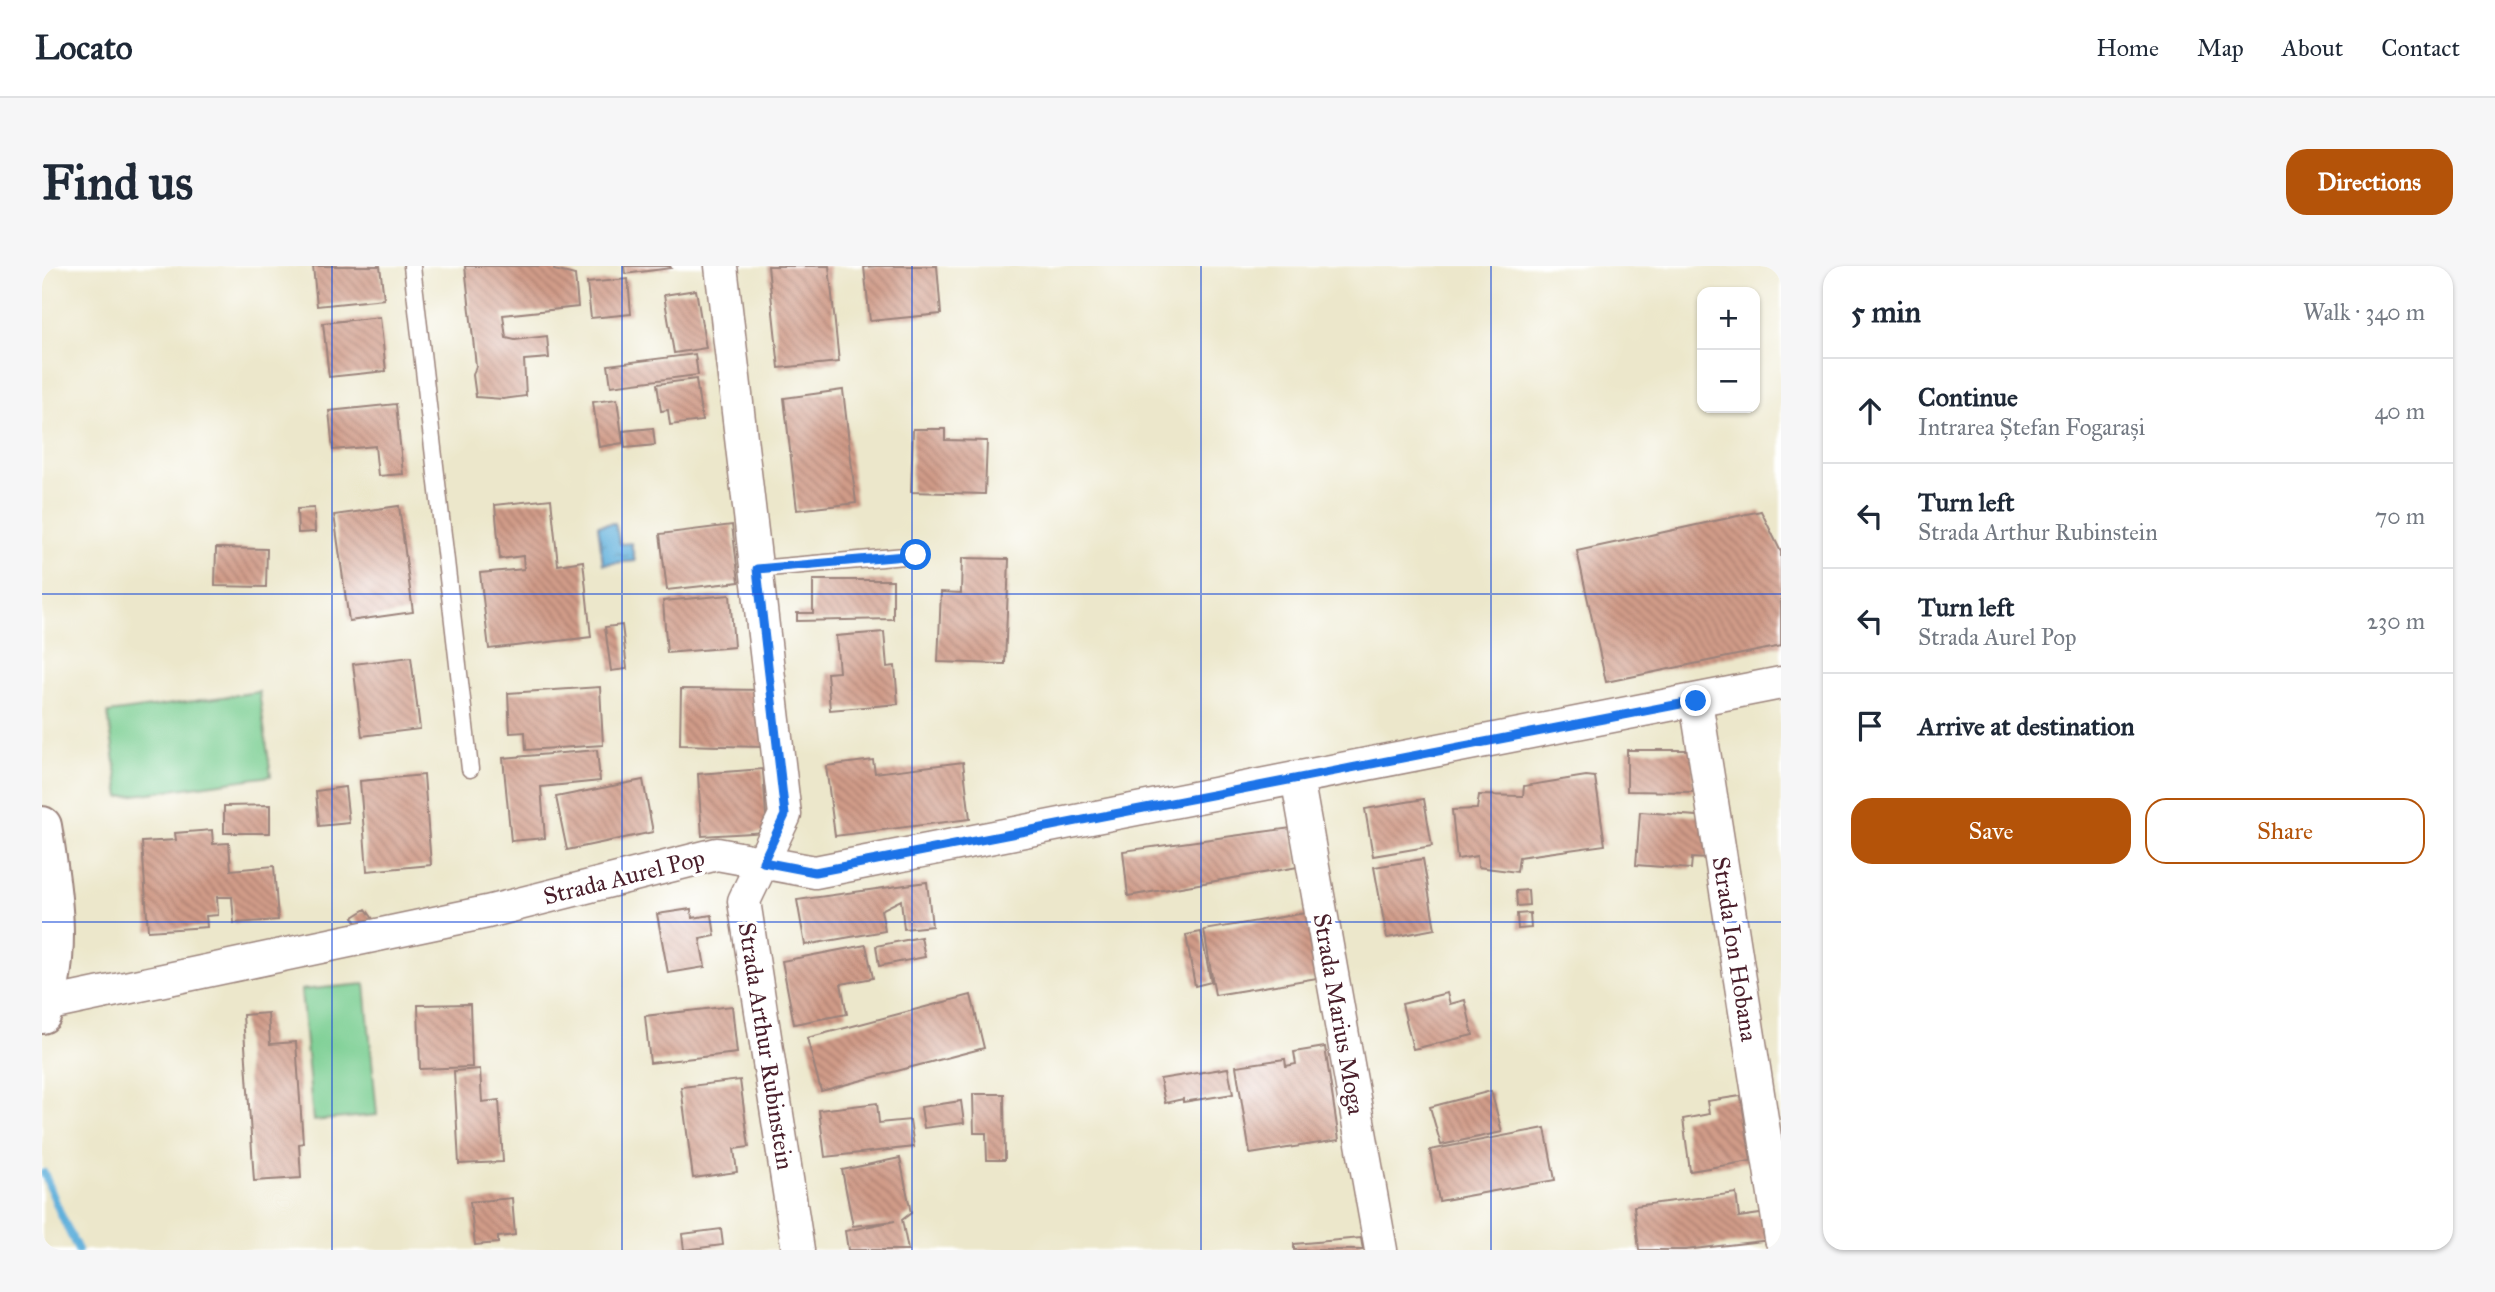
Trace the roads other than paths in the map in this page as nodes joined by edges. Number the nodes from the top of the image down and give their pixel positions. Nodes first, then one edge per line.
1 (412, 266) edge
2 (721, 266) edge
3 (916, 555) dead end
4 (757, 569) junction
5 (1781, 683) edge
6 (1696, 701) junction
7 (470, 769) dead end
8 (1297, 777) junction
9 (42, 825) edge
10 (763, 862) junction
11 (44, 1009) edge
12 (1781, 1239) edge
13 (798, 1250) edge
14 (1381, 1250) edge

1 - 7 lane
2 - 4 street, Strada Arthur Rubinstein
3 - 4 lane
4 - 10 street, Strada Arthur Rubinstein
5 - 6 street, Strada Aurel Pop
6 - 8 street, Strada Aurel Pop
6 - 12 street, Strada Ion Hobana
8 - 10 street, Strada Aurel Pop
8 - 14 street, Strada Marius Moga
9 - 11 street
10 - 11 street, Strada Aurel Pop
10 - 13 street, Strada Arthur Rubinstein

